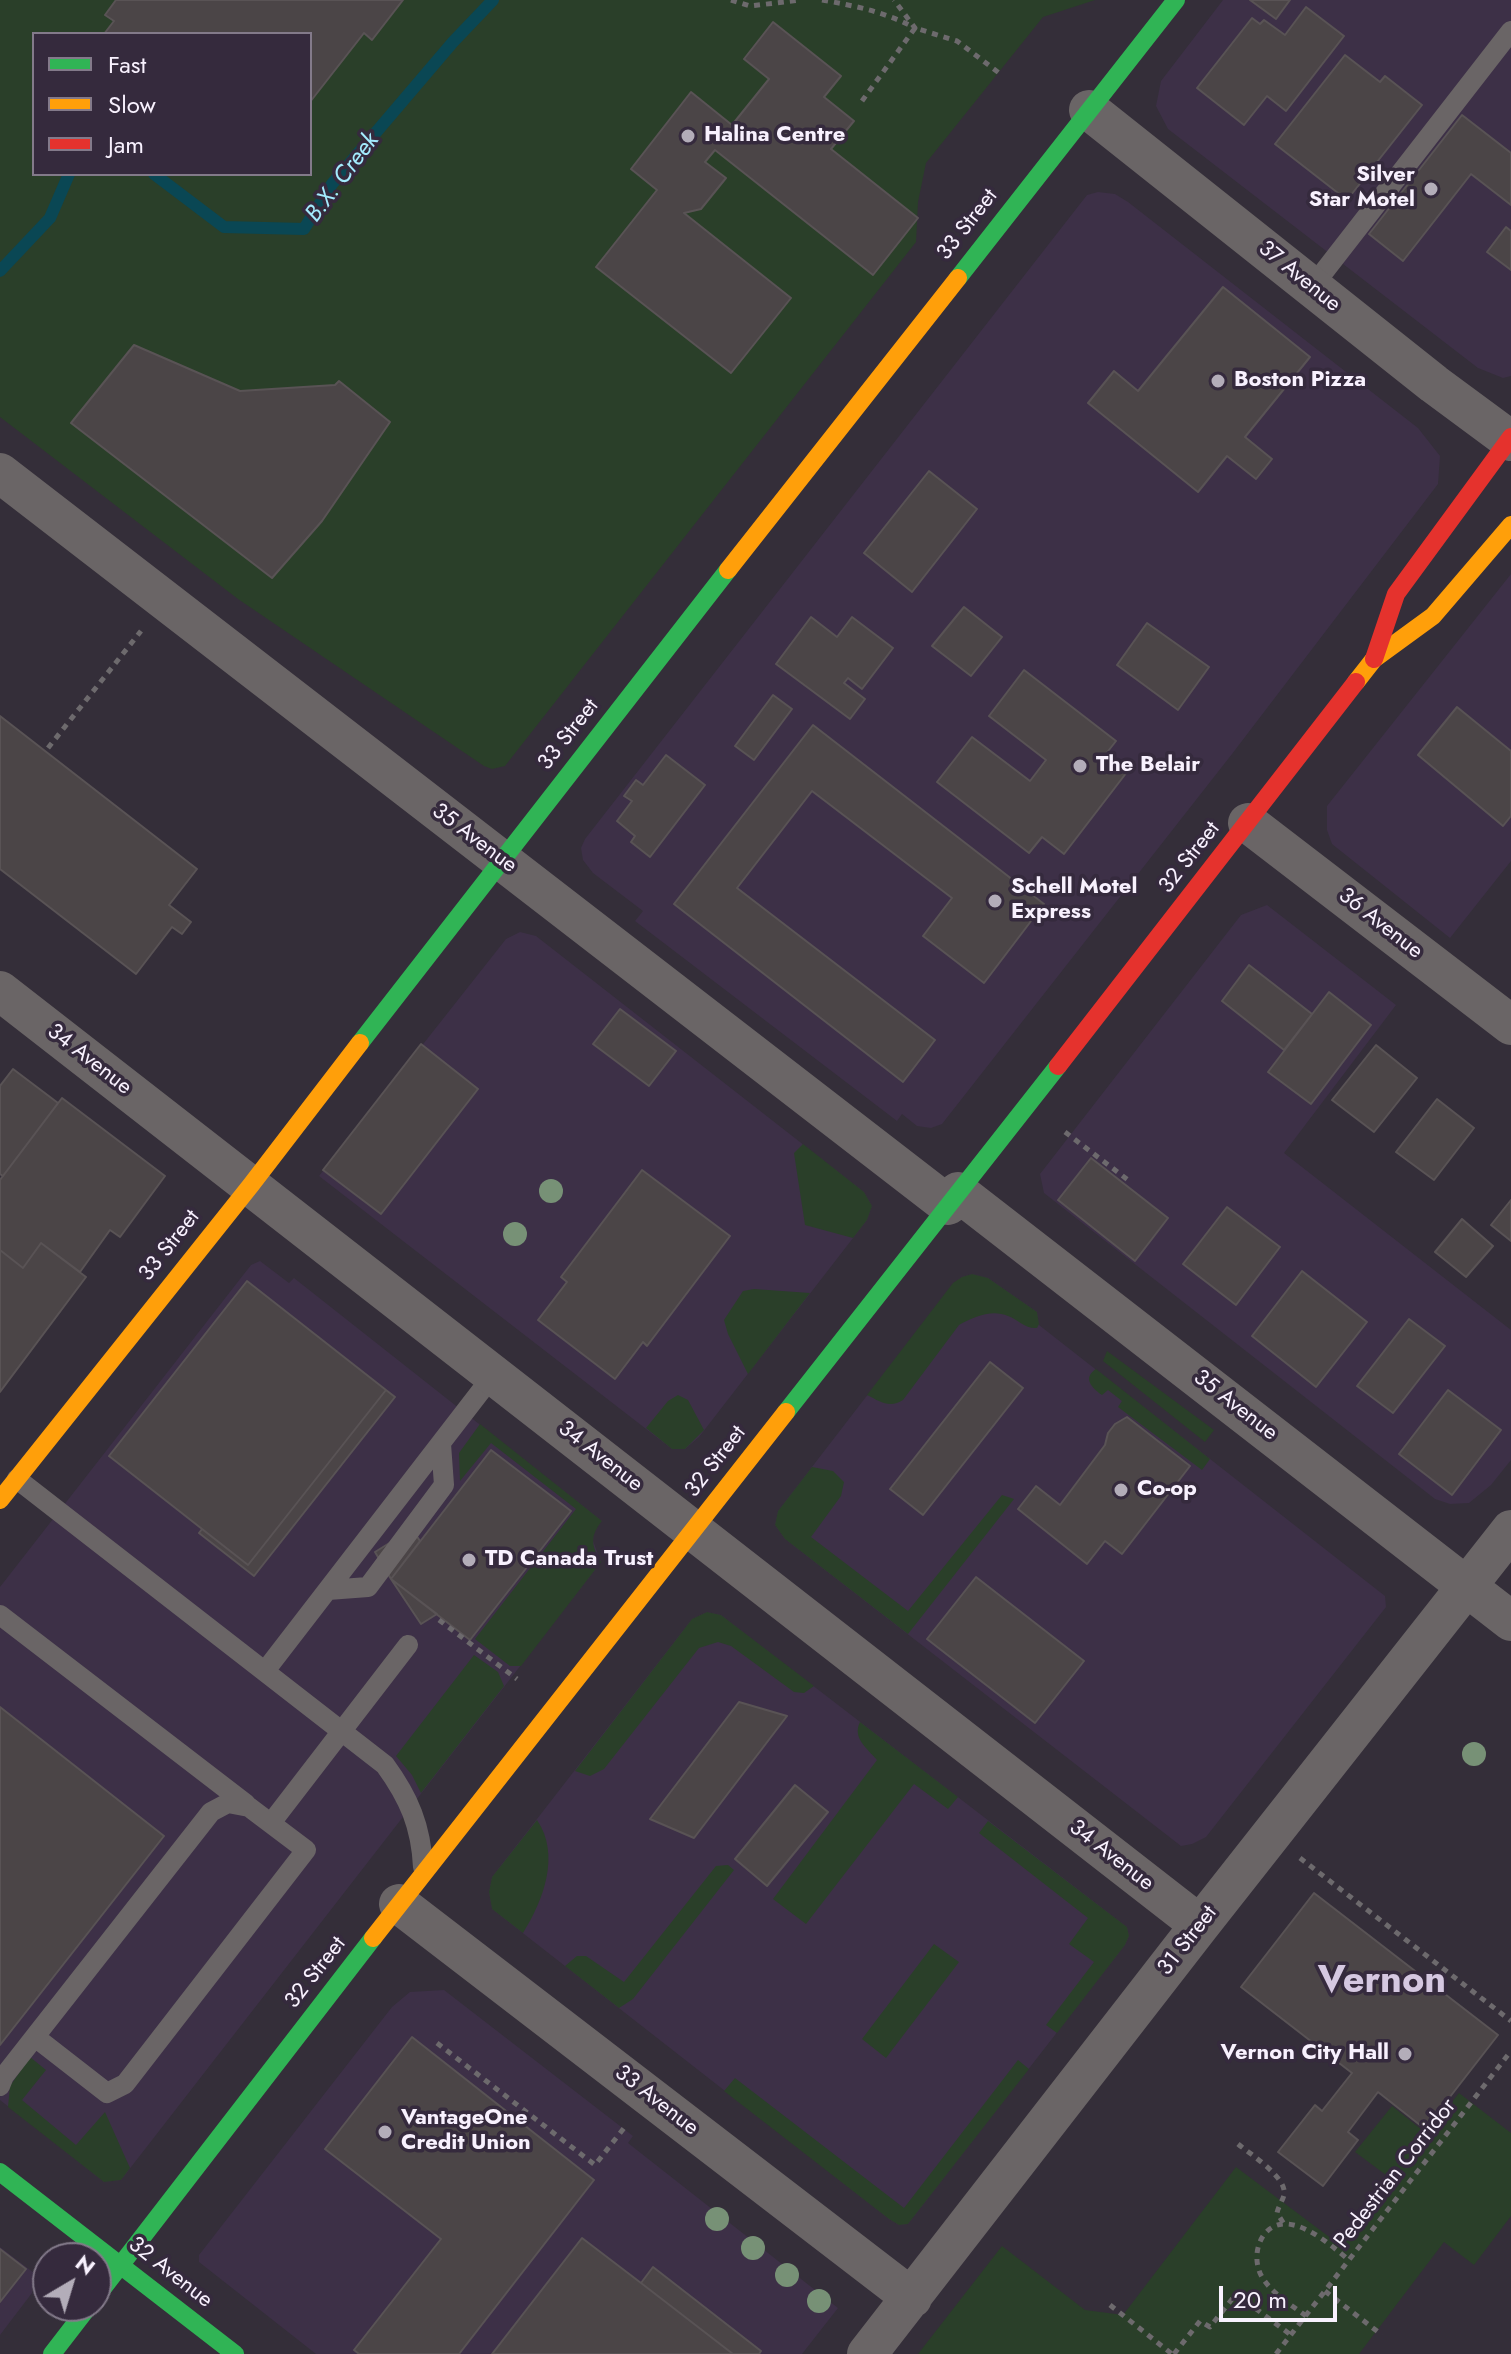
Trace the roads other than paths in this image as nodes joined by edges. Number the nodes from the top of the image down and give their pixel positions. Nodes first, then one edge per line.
1 (1176, 0) edge
2 (1511, 31) edge
3 (1089, 110) junction
4 (1312, 287) junction
5 (1510, 439) edge
6 (0, 473) edge
7 (1511, 525) edge
8 (1374, 659) junction
9 (1248, 823) junction
10 (502, 859) junction
11 (0, 991) edge
12 (1511, 1025) edge
13 (251, 1185) junction
14 (953, 1198) junction
15 (494, 1374) junction
16 (441, 1444) junction
17 (17, 1479) junction
18 (0, 1500) edge
19 (693, 1530) junction
20 (1511, 1530) edge
21 (1466, 1586) junction
22 (328, 1590) junction
23 (0, 1615) edge
24 (1511, 1621) edge
25 (408, 1645) dead end
26 (265, 1671) junction
27 (342, 1731) junction
28 (249, 1807) junction
29 (271, 1823) junction
30 (411, 1890) junction
31 (1200, 1925) junction
32 (35, 2037) junction
33 (0, 2086) edge
34 (0, 2172) edge
35 (120, 2265) junction
36 (112, 2276) edge
37 (912, 2298) junction
38 (77, 2322) edge
39 (52, 2354) edge
40 (235, 2354) edge
41 (867, 2354) edge

1 - 3 main road, 33 Street
2 - 4 lane
3 - 4 street, 37 Avenue
3 - 10 main road, 33 Street
4 - 5 street, 37 Avenue
5 - 8 main road, 32 Street
6 - 10 street, 35 Avenue
7 - 8 main road, 32 Street
8 - 9 main road, 32 Street
9 - 12 street, 36 Avenue
9 - 14 main road, 32 Street
10 - 13 main road, 33 Street
10 - 14 street, 35 Avenue
11 - 13 street, 34 Avenue
13 - 15 street, 34 Avenue
13 - 17 main road, 33 Street
14 - 19 main road, 32 Street
14 - 21 street, 35 Avenue
15 - 16 lane
15 - 19 street, 34 Avenue
16 - 22 lane
16 - 22 lane
17 - 18 main road, 33 Street
17 - 26 lane
19 - 30 main road, 32 Street
19 - 31 street, 34 Avenue
20 - 21 street, 31 Street
21 - 24 street, 35 Avenue
21 - 31 street, 31 Street
22 - 26 lane
23 - 28 lane
25 - 27 lane
26 - 27 lane
27 - 29 lane
27 - 30 lane
28 - 29 lane
28 - 32 lane
29 - 32 lane
30 - 35 main road, 32 Street
30 - 37 street, 33 Avenue
31 - 37 street, 31 Street
32 - 33 lane
34 - 35 main road, 32 Avenue
35 - 36 main road, 32 Street
35 - 40 main road, 32 Avenue
37 - 41 street, 31 Street
38 - 39 main road

